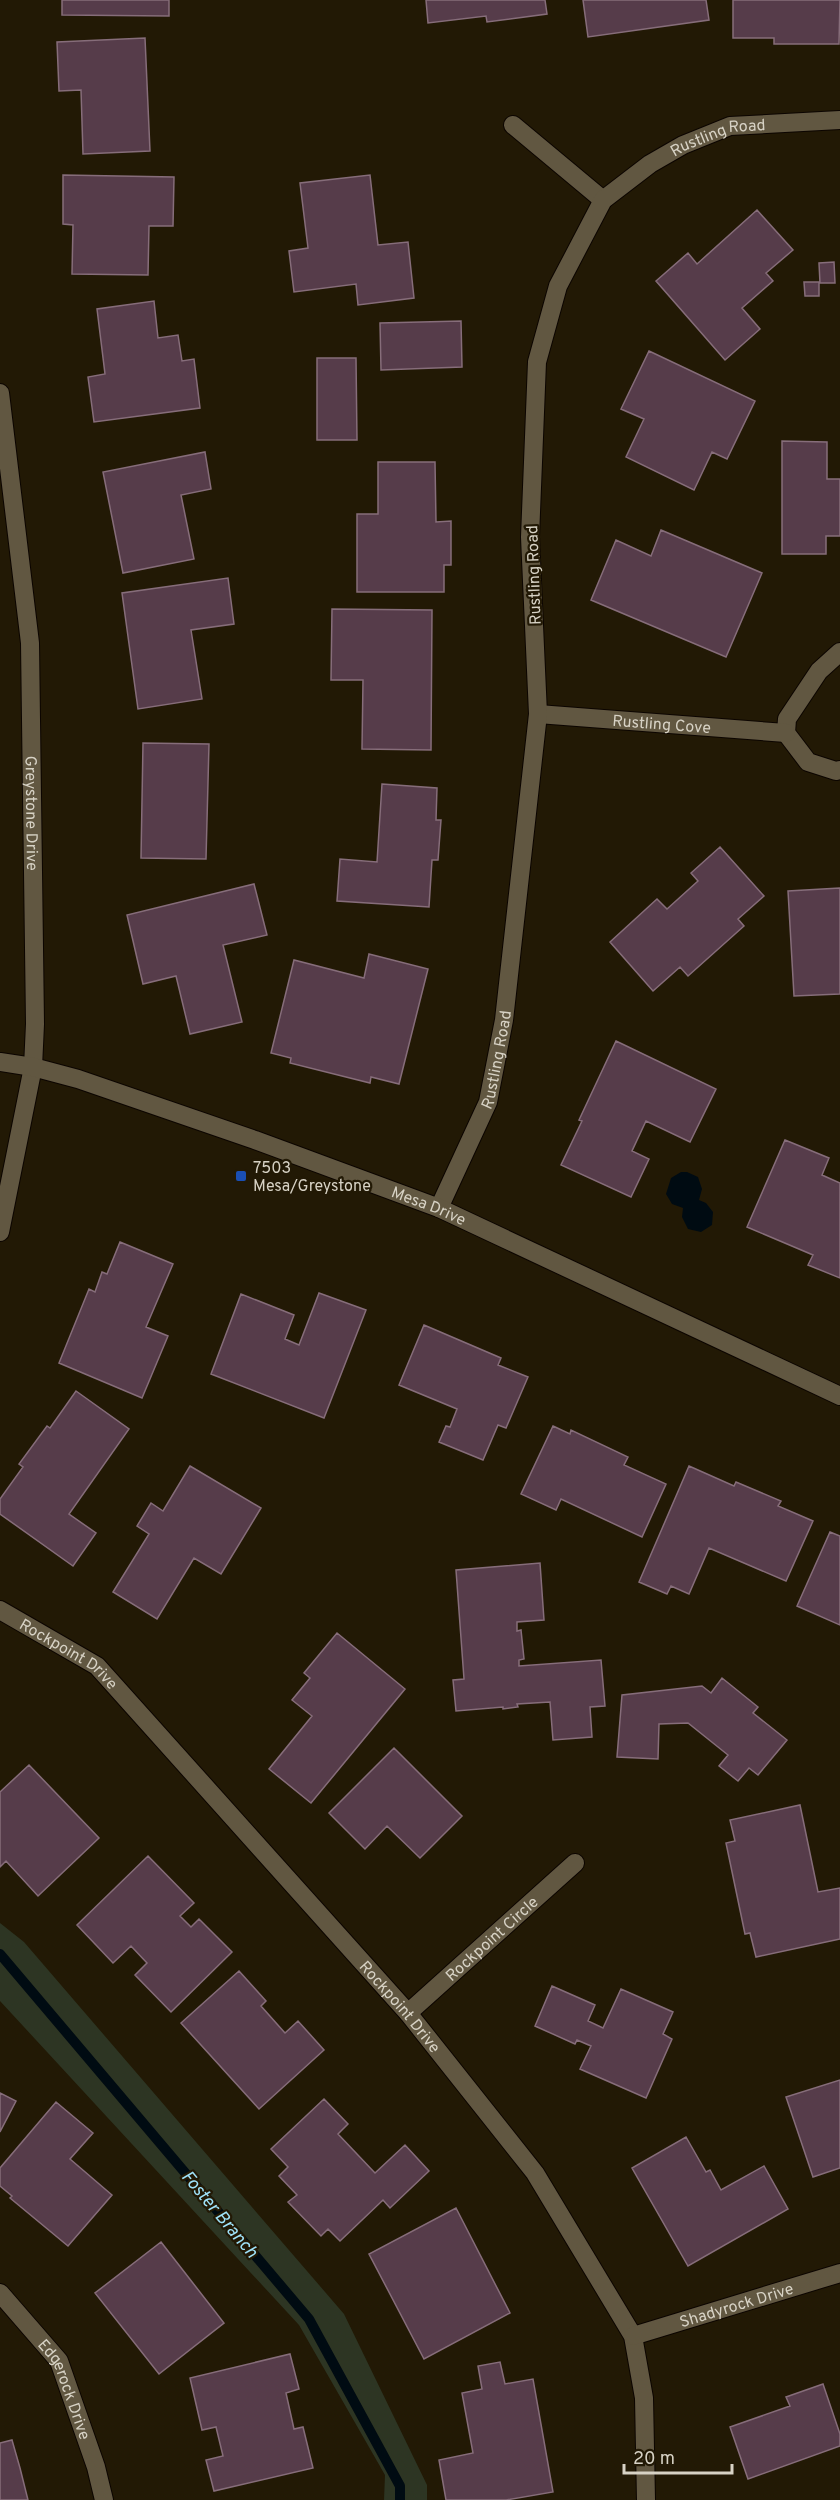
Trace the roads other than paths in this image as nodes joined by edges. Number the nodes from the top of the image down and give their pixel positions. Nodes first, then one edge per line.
1 (840, 120) edge
2 (513, 125) dead end
3 (603, 200) junction
4 (0, 393) edge
5 (840, 652) edge
6 (538, 714) junction
7 (786, 733) junction
8 (840, 770) edge
9 (0, 1062) edge
10 (33, 1067) junction
11 (440, 1208) junction
12 (0, 1232) edge
13 (840, 1396) edge
14 (0, 1610) edge
15 (575, 1863) dead end
16 (408, 2013) junction
17 (840, 2273) edge
18 (0, 2293) edge
19 (633, 2336) junction
20 (105, 2500) edge
21 (646, 2500) edge

1 - 3 street, Rustling Road
2 - 3 street
3 - 6 street, Rustling Road
4 - 10 street, Greystone Drive
5 - 7 street
6 - 7 street, Rustling Cove
6 - 11 street, Rustling Road
7 - 8 street
9 - 10 street, Mesa Drive
10 - 11 street, Mesa Drive
10 - 12 street, Greystone Drive
11 - 13 street, Mesa Drive
14 - 16 street, Rockpoint Drive
15 - 16 street, Rockpoint Circle
16 - 19 street, Rockpoint Drive
17 - 19 street, Shadyrock Drive
18 - 20 street, Edgerock Drive
19 - 21 street, Rockpoint Drive

